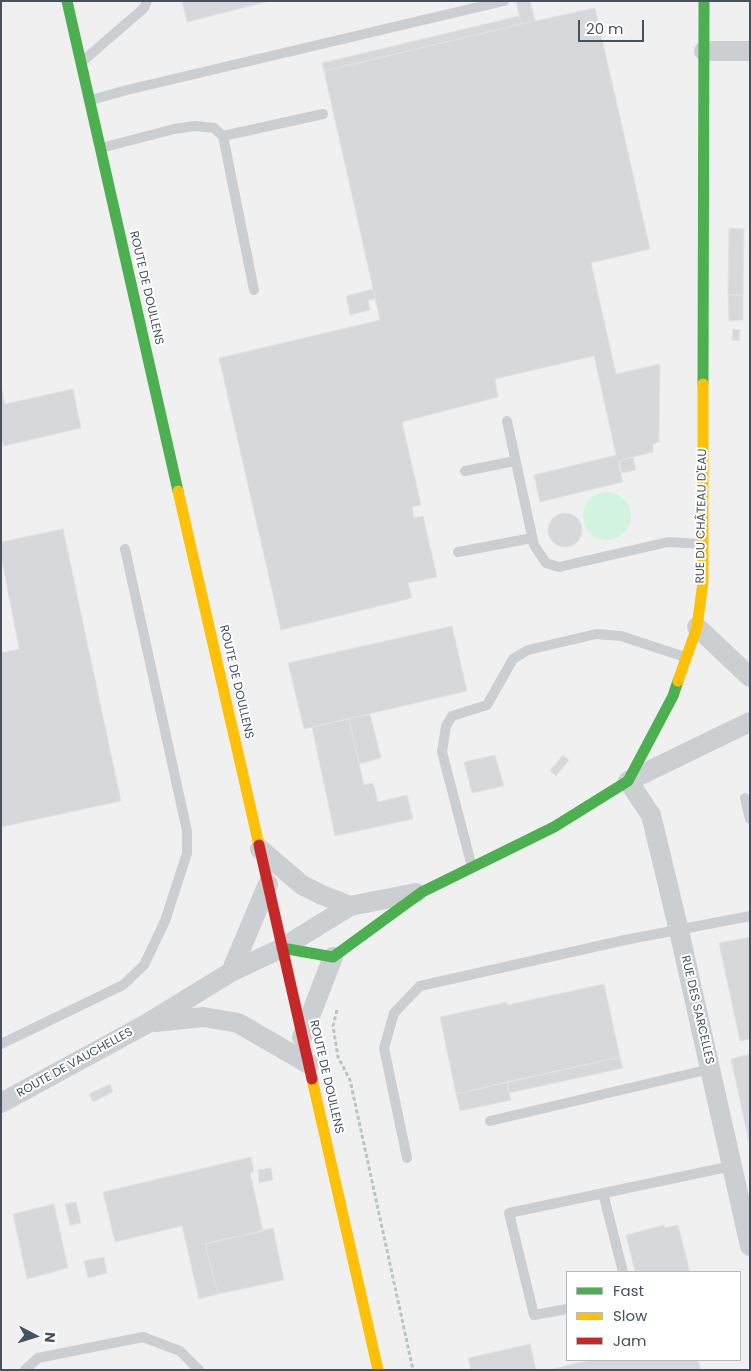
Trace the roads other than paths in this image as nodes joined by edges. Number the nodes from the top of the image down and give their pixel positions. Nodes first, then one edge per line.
1 (67, 1) edge
2 (147, 1) edge
3 (504, 1) edge
4 (704, 1) edge
5 (704, 51) junction
6 (750, 51) edge
7 (81, 62) junction
8 (90, 100) junction
9 (324, 114) dead end
10 (223, 136) junction
11 (100, 148) junction
12 (254, 290) dead end
13 (507, 421) dead end
14 (516, 461) junction
15 (465, 471) dead end
16 (532, 538) junction
17 (703, 544) junction
18 (124, 549) dead end
19 (458, 552) dead end
20 (697, 627) junction
21 (686, 657) junction
22 (750, 677) edge
23 (750, 722) edge
24 (628, 781) junction
25 (745, 798) dead end
26 (750, 819) edge
27 (260, 850) junction
28 (472, 867) junction
29 (268, 884) junction
30 (422, 892) junction
31 (350, 906) junction
32 (750, 916) edge
33 (679, 931) junction
34 (282, 948) junction
35 (333, 957) junction
36 (231, 972) junction
37 (148, 1023) junction
38 (302, 1037) junction
39 (1, 1044) edge
40 (309, 1064) junction
41 (710, 1069) junction
42 (1, 1103) edge
43 (490, 1121) dead end
44 (407, 1158) dead end
45 (732, 1166) junction
46 (603, 1193) junction
47 (750, 1246) edge
48 (623, 1271) edge
49 (566, 1309) edge
50 (25, 1370) edge
51 (199, 1370) edge
52 (378, 1370) edge

1 - 7 street, ROUTE DE DOULLENS
2 - 7 lane
3 - 8 lane
4 - 5 street, RUE DU CHÂTEAU D'EAU
5 - 6 street
5 - 17 street, RUE DU CHÂTEAU D'EAU
7 - 8 street, ROUTE DE DOULLENS
8 - 11 street, ROUTE DE DOULLENS
9 - 10 lane
10 - 11 lane
10 - 12 lane
11 - 27 street, ROUTE DE DOULLENS
13 - 14 lane
14 - 15 lane
14 - 16 lane
16 - 17 lane
16 - 19 lane
17 - 20 street, RUE DU CHÂTEAU D'EAU
18 - 39 lane
20 - 21 street, RUE DU CHÂTEAU D'EAU
20 - 22 street
21 - 24 street, RUE DU CHÂTEAU D'EAU
21 - 28 lane
23 - 24 street
24 - 28 street
24 - 33 street, RUE DES SARCELLES
25 - 26 lane
27 - 29 street, ROUTE DE DOULLENS
27 - 31 street
28 - 30 street
29 - 34 street, ROUTE DE DOULLENS
29 - 36 street
30 - 31 street
30 - 35 street
31 - 34 street
32 - 33 lane
33 - 41 street, RUE DES SARCELLES
33 - 44 lane
34 - 35 street
34 - 36 street, ROUTE DE VAUCHELLES
34 - 38 street, ROUTE DE DOULLENS
35 - 38 street
36 - 37 street, ROUTE DE VAUCHELLES
37 - 40 street, ROUTE DE VAUCHELLES
37 - 42 street, ROUTE DE VAUCHELLES
38 - 40 street, ROUTE DE DOULLENS
40 - 52 street, ROUTE DE DOULLENS
41 - 43 lane
41 - 45 street, RUE DES SARCELLES
45 - 46 lane
45 - 47 street, RUE DES SARCELLES
46 - 48 lane
46 - 49 lane
50 - 51 lane

